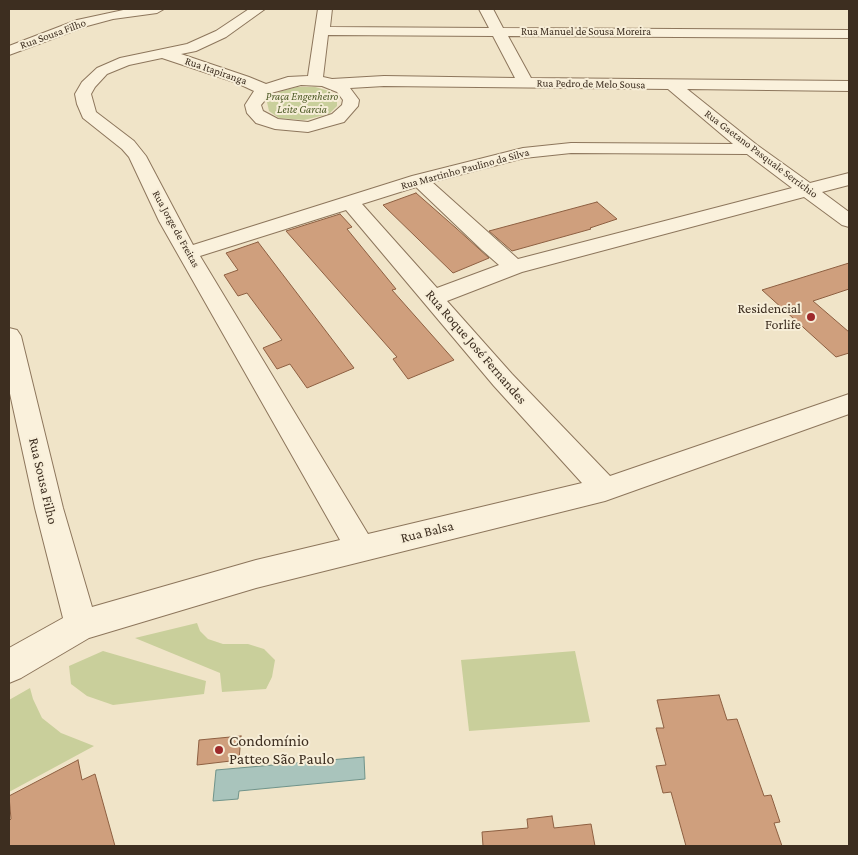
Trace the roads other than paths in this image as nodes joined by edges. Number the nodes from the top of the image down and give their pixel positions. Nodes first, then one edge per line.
1 (157, 9) edge
2 (258, 9) edge
3 (325, 9) edge
4 (486, 9) edge
5 (322, 31) junction
6 (498, 31) junction
7 (849, 34) edge
8 (9, 51) edge
9 (166, 54) junction
10 (315, 80) junction
11 (333, 84) junction
12 (526, 84) junction
13 (674, 86) junction
14 (849, 86) edge
15 (265, 90) junction
16 (751, 149) junction
17 (849, 179) edge
18 (419, 180) junction
19 (808, 190) junction
20 (349, 201) junction
21 (849, 221) edge
22 (189, 252) junction
23 (514, 267) junction
24 (433, 298) junction
25 (9, 336) edge
26 (849, 404) edge
27 (17, 409) edge
28 (605, 490) junction
29 (360, 548) junction
30 (81, 624) junction
31 (9, 666) edge

1 - 8 street, Rua Sousa Filho
2 - 9 street, Rua Jorge de Freitas
3 - 5 street
4 - 6 street
5 - 6 street, Rua Manuel de Sousa Moreira
5 - 10 street
6 - 7 street, Rua Manuel de Sousa Moreira
6 - 12 street
9 - 15 street, Rua Itapiranga
9 - 22 street, Rua Jorge de Freitas
10 - 11 street
10 - 15 street
11 - 12 street, Rua Pedro de Melo Sousa
11 - 15 street
12 - 13 street, Rua Pedro de Melo Sousa
13 - 14 street, Rua Pedro de Melo Sousa
13 - 16 street, Rua Gaetano Pasquale Serrichio
16 - 18 street, Rua Martinho Paulino da Silva
16 - 19 street, Rua Gaetano Pasquale Serrichio
17 - 19 street
18 - 20 street, Rua Martinho Paulino da Silva
18 - 23 street
19 - 21 street, Rua Gaetano Pasquale Serrichio
19 - 23 street
20 - 22 street, Rua Martinho Paulino da Silva
20 - 24 street, Rua Roque José Fernandes
22 - 29 street, Rua Jorge de Freitas
23 - 24 street
24 - 28 street, Rua Roque José Fernandes
25 - 27 street, Rua Sousa Filho
26 - 28 street, Rua Balsa
27 - 30 street, Rua Sousa Filho
28 - 29 street, Rua Balsa
29 - 30 street, Rua Balsa
30 - 31 street, Rua Balsa

